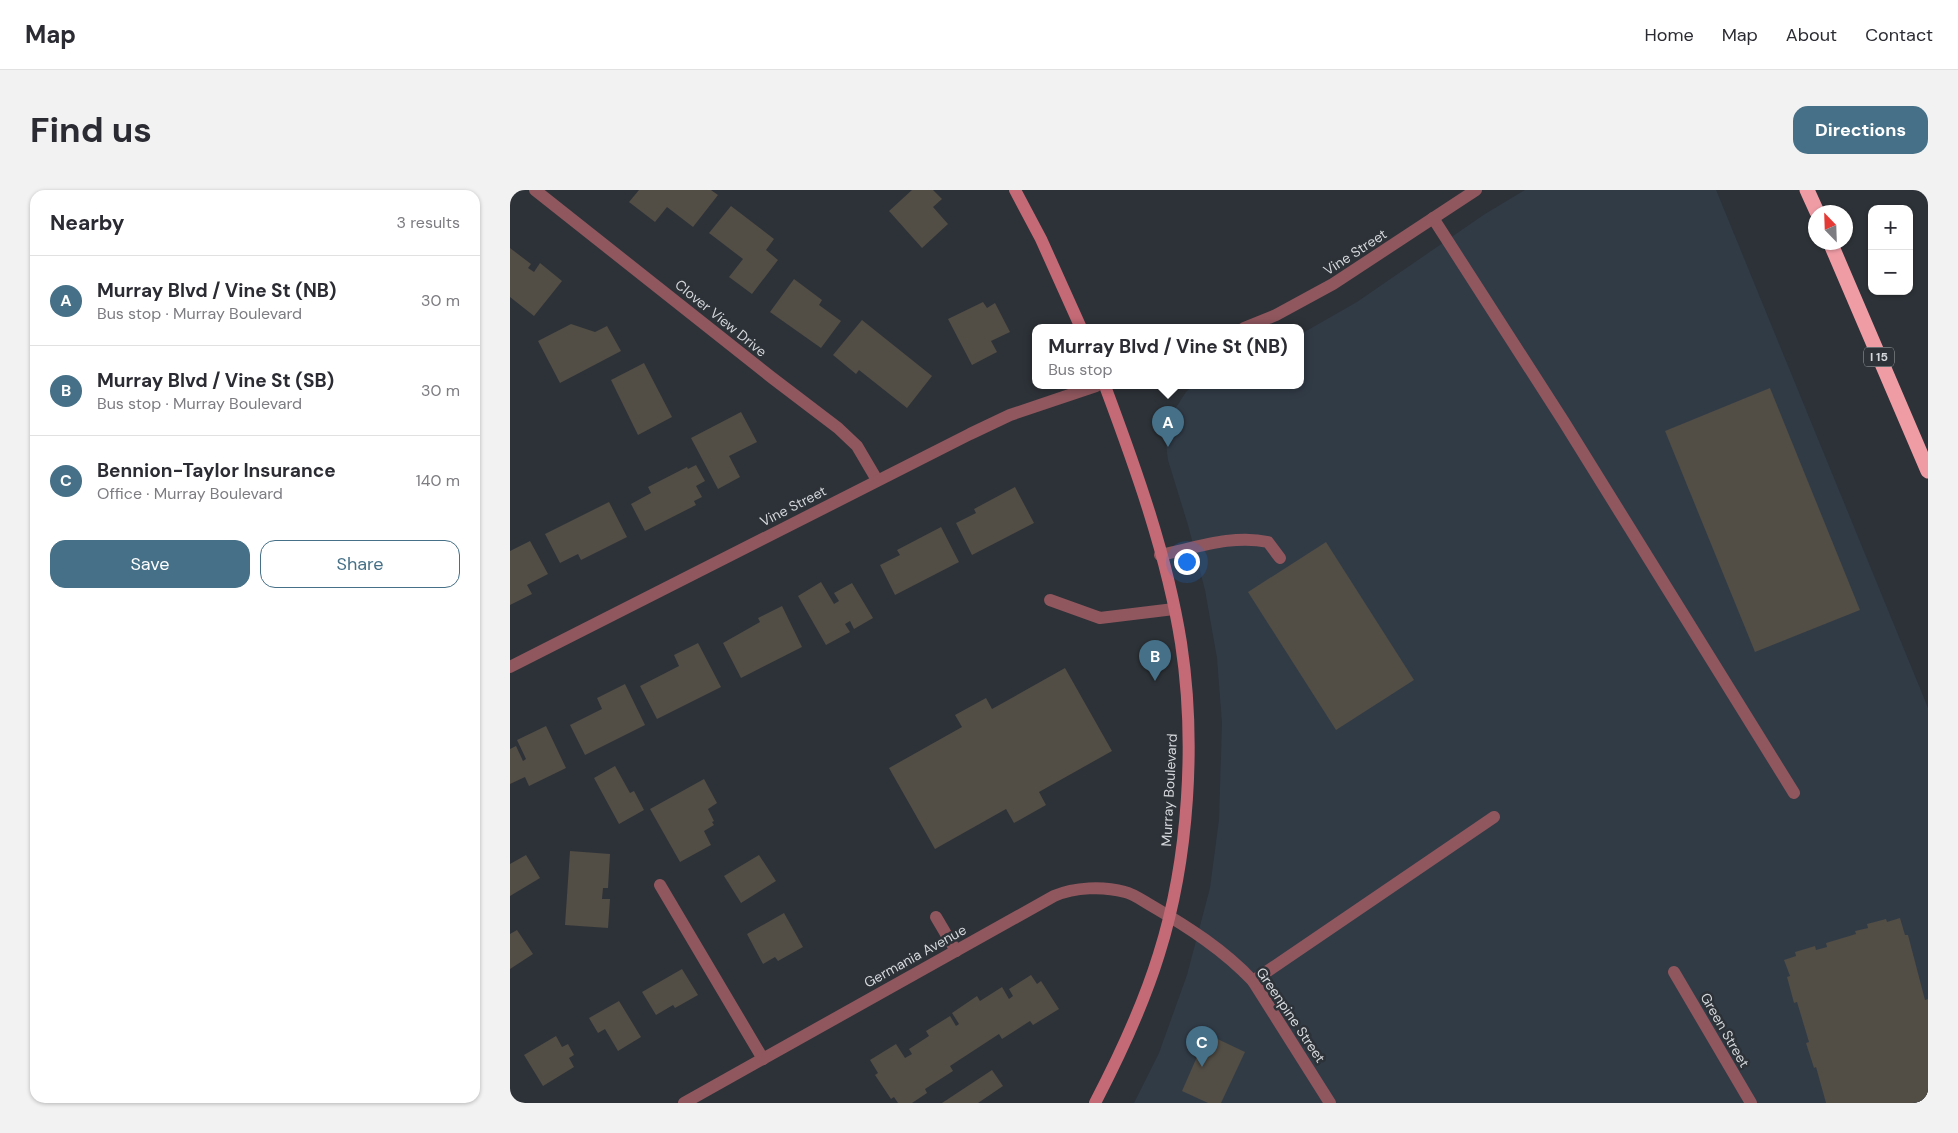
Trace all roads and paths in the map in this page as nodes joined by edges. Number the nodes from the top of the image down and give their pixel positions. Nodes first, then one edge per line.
1 (535, 190) edge
2 (1014, 190) edge
3 (1476, 190) edge
4 (1807, 190) edge
5 (1814, 205) edge
6 (1433, 218) junction
7 (1833, 250) edge
8 (1079, 324) edge
9 (1254, 324) edge
10 (1087, 389) edge
11 (1106, 389) edge
12 (1928, 471) edge
13 (877, 480) junction
14 (1160, 555) junction
15 (1280, 558) dead end
16 (1050, 600) dead end
17 (1174, 609) junction
18 (510, 667) edge
19 (1794, 793) dead end
20 (1494, 817) dead end
21 (660, 885) dead end
22 (1170, 916) junction
23 (936, 917) dead end
24 (956, 951) junction
25 (1674, 972) dead end
26 (1253, 981) junction
27 (763, 1059) junction
28 (684, 1103) edge
29 (1096, 1103) edge
30 (1330, 1103) edge
31 (1751, 1103) edge

1 - 13 street, Clover View Drive
2 - 8 main road
3 - 6 street, Vine Street
4 - 5 highway
6 - 9 street, Vine Street
6 - 19 street
7 - 12 highway, I 15
10 - 13 street, Vine Street
11 - 14 main road, Murray Boulevard
13 - 18 street, Vine Street
14 - 15 street
14 - 17 main road, Murray Boulevard
16 - 17 street
17 - 22 main road, Murray Boulevard
20 - 26 street
21 - 27 street
22 - 24 street, Germania Avenue
22 - 26 street, Greenpine Street
22 - 29 main road, Murray Boulevard
23 - 24 street
24 - 27 street, Germania Avenue
25 - 31 street, Green Street
26 - 30 street, Greenpine Street
27 - 28 street, Germania Avenue

